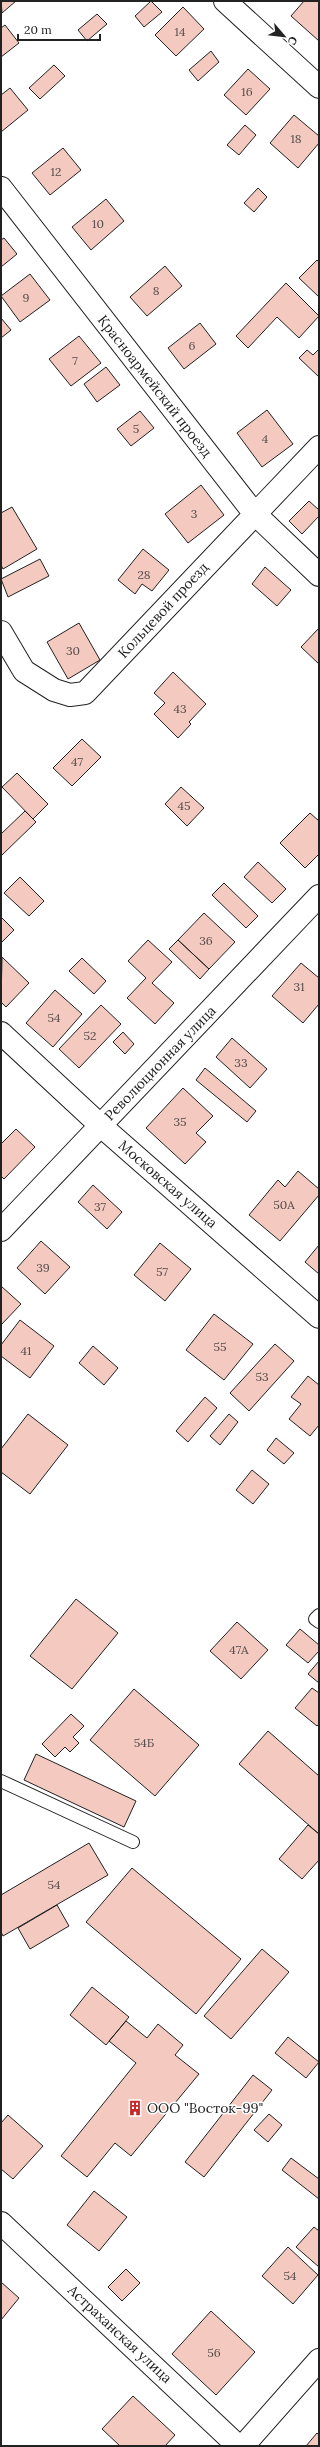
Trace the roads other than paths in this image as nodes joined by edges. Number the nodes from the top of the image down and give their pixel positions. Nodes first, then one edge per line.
1 (225, 1) edge
2 (319, 87) edge
3 (1, 188) edge
4 (319, 447) edge
5 (254, 513) junction
6 (319, 575) edge
7 (1, 632) edge
8 (319, 896) edge
9 (1, 1033) edge
10 (100, 1125) junction
11 (1, 1230) edge
12 (319, 1317) edge
13 (319, 1615) edge
14 (319, 1622) edge
15 (1, 1781) edge
16 (133, 1842) dead end
17 (1, 2223) edge
18 (319, 2360) edge
19 (238, 2446) edge
20 (243, 2446) edge

1 - 2 street
3 - 5 street, Красноармейский проезд
4 - 5 street, Кольцевой проезд
5 - 6 street, Красноармейский проезд
5 - 7 street, Кольцевой проезд
8 - 10 street, Революционная улица
9 - 10 street, Московская улица
10 - 11 street, Революционная улица
10 - 12 street, Московская улица
13 - 14 lane
15 - 16 lane
17 - 19 street, Астраханская улица
18 - 20 street

